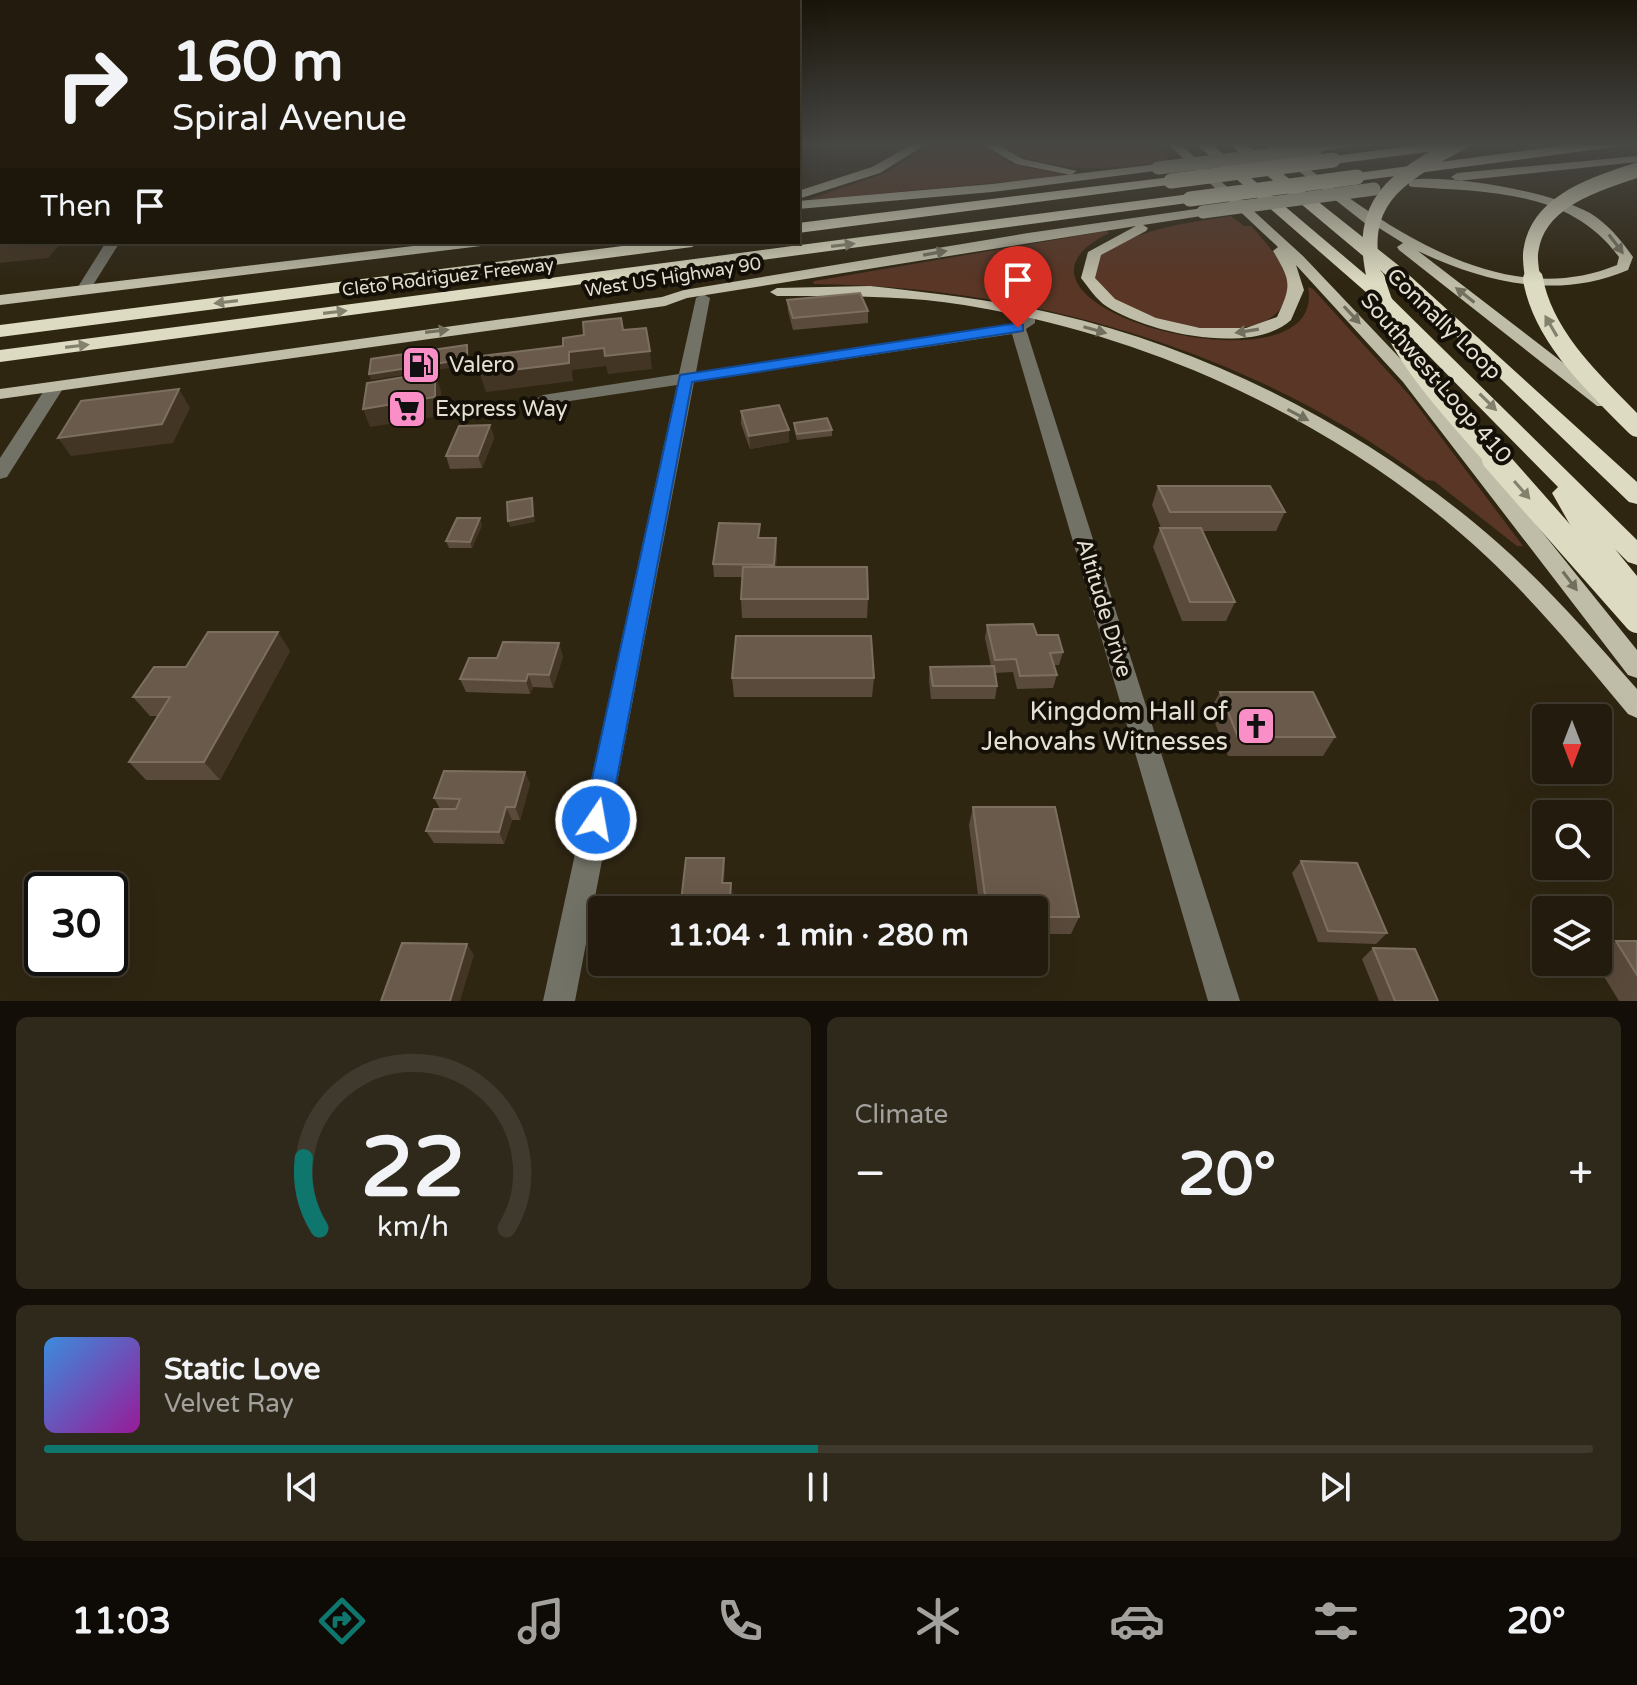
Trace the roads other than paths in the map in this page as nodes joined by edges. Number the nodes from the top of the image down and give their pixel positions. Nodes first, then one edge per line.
1 (972, 190) edge
2 (1102, 190) edge
3 (1221, 190) edge
4 (1257, 190) edge
5 (1291, 190) edge
6 (1295, 190) edge
7 (1332, 190) edge
8 (1367, 190) edge
9 (1391, 190) edge
10 (1486, 190) edge
11 (1583, 190) edge
12 (800, 205) edge
13 (1196, 208) junction
14 (1366, 215) junction
15 (800, 228) edge
16 (1275, 240) junction
17 (112, 244) edge
18 (464, 244) edge
19 (676, 244) edge
20 (83, 290) junction
21 (703, 298) junction
22 (0, 300) edge
23 (665, 301) junction
24 (1027, 321) junction
25 (0, 331) edge
26 (0, 356) edge
27 (685, 379) junction
28 (55, 387) junction
29 (0, 394) edge
30 (543, 400) dead end
31 (1637, 428) edge
32 (1543, 458) junction
33 (0, 473) edge
34 (1637, 496) edge
35 (1637, 556) edge
36 (1637, 595) edge
37 (1637, 620) edge
38 (1637, 668) edge
39 (1637, 707) edge
40 (559, 1001) edge
41 (1224, 1001) edge

1 - 12 main road
2 - 15 highway, bridge
3 - 16 main road, Southwest Loop 410
4 -> 32 highway, Connally Loop
5 - 13 highway, Cleto Rodriguez Freeway, bridge
6 - 34 highway, Connally Loop
7 - 14 main road
8 - 13 main road, West US Highway 90, bridge
9 -> 37 highway, bridge
10 -> 14 main road
31 -> 11 highway, bridge
16 -> 13 main road
23 -> 13 main road, West US Highway 90
26 -> 13 highway, Cleto Rodriguez Freeway
31 -> 14 main road
16 -> 38 main road, Southwest Loop 410
17 - 20 street
18 - 20 main road
19 -> 25 highway, Cleto Rodriguez Freeway
20 - 22 main road
21 - 23 main road
21 - 24 main road
21 - 27 street
28 -> 23 main road, West US Highway 90
24 - 27 street
24 -> 39 main road
24 - 41 street, Altitude Drive
27 - 30 street
27 - 40 street
28 - 29 main road, West US Highway 90
28 - 33 street
32 - 35 highway, Connally Loop
32 - 36 highway

